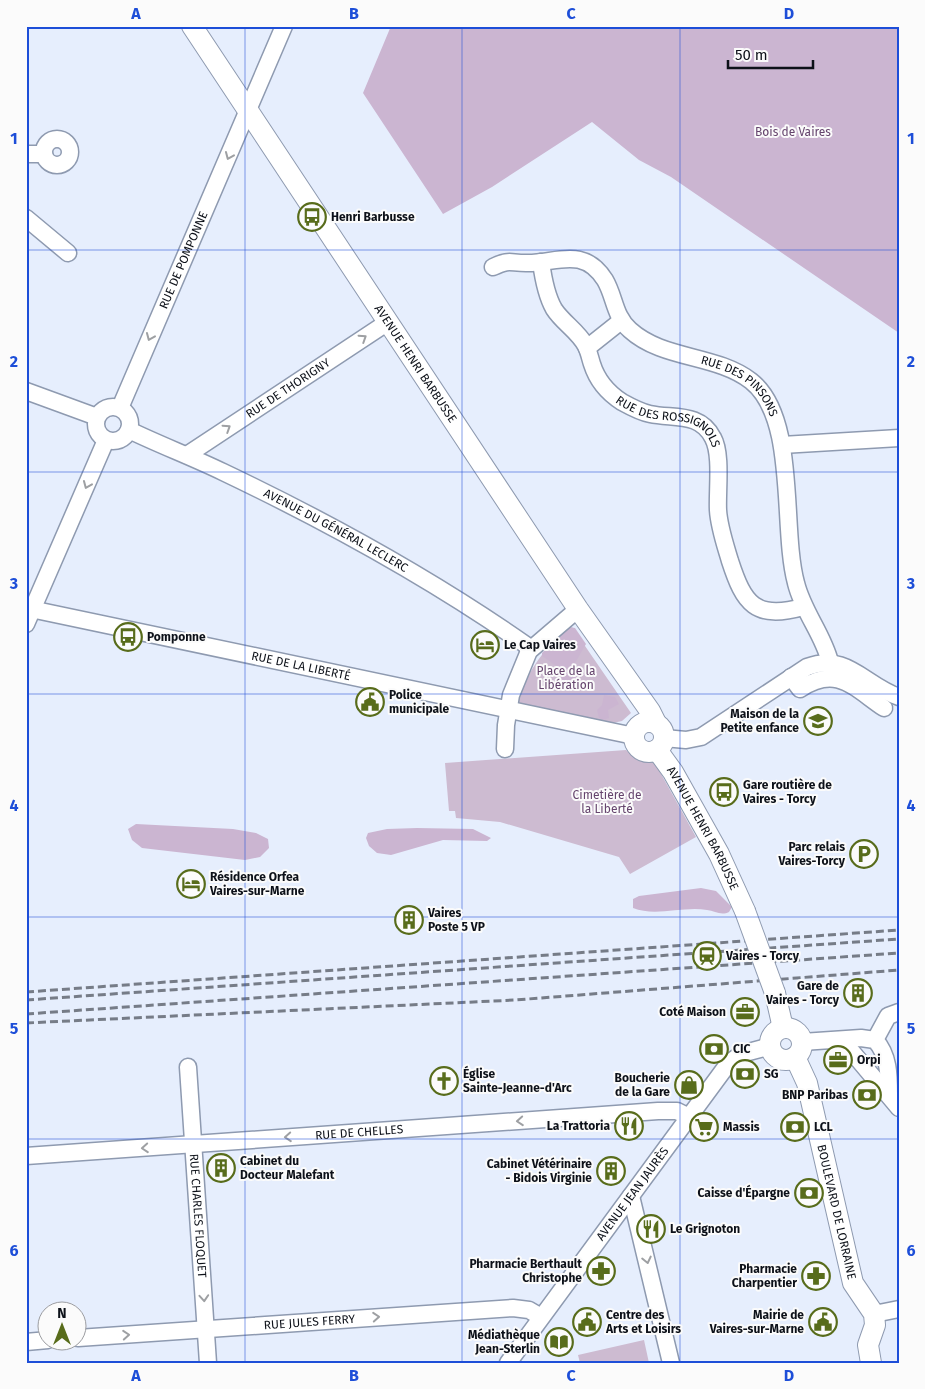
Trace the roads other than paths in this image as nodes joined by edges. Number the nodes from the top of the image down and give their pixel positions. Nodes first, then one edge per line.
1 (192, 26) edge
2 (284, 26) edge
3 (248, 111) junction
4 (26, 154) edge
5 (44, 154) dead end
6 (26, 218) edge
7 (68, 253) dead end
8 (541, 262) junction
9 (493, 267) dead end
10 (621, 321) junction
11 (388, 322) junction
12 (587, 348) junction
13 (26, 391) edge
14 (120, 408) junction
15 (97, 418) junction
16 (129, 430) junction
17 (899, 438) edge
18 (106, 440) junction
19 (782, 444) junction
20 (187, 455) junction
21 (803, 607) junction
22 (578, 609) junction
23 (29, 614) edge
24 (529, 651) junction
25 (830, 662) junction
26 (796, 683) junction
27 (899, 697) edge
28 (884, 708) dead end
29 (508, 709) junction
30 (650, 734) junction
31 (504, 749) dead end
32 (899, 1012) edge
33 (783, 1028) junction
34 (842, 1040) junction
35 (875, 1040) junction
36 (771, 1046) junction
37 (799, 1049) junction
38 (188, 1067) dead end
39 (894, 1102) edge
40 (689, 1117) junction
41 (193, 1144) junction
42 (26, 1156) edge
43 (631, 1196) junction
44 (899, 1309) edge
45 (874, 1314) junction
46 (541, 1317) junction
47 (206, 1329) junction
48 (88, 1337) edge
49 (208, 1363) edge
50 (508, 1363) edge
51 (671, 1363) edge
52 (871, 1363) edge

1 - 3 main road, AVENUE HENRI BARBUSSE
2 - 3 street, RUE DE POMPONNE
3 - 11 main road, AVENUE HENRI BARBUSSE
3 -> 14 street, RUE DE POMPONNE
4 - 5 street
6 - 7 street
8 - 9 street, RUE DES PINSONS
8 - 10 street, RUE DES PINSONS
8 - 12 street, RUE DES ROSSIGNOLS
10 - 12 street
10 - 19 street, RUE DES PINSONS
20 -> 11 street, RUE DE THORIGNY
11 - 22 main road, AVENUE HENRI BARBUSSE
12 - 21 street, RUE DES ROSSIGNOLS
13 - 15 street
14 - 15 street
14 - 16 street
15 - 18 street
16 - 18 street
16 - 20 street, AVENUE DU GÉNÉRAL LECLERC
17 - 19 street
18 -> 23 street
19 - 21 street, RUE DES PINSONS
20 - 24 street, AVENUE DU GÉNÉRAL LECLERC
21 - 25 street, RUE DES PINSONS
22 - 24 street
22 - 30 main road, AVENUE HENRI BARBUSSE
23 - 29 street, RUE DE LA LIBERTÉ
24 - 29 street
25 - 26 street
25 - 27 street
26 - 28 street
26 - 30 street, RUE DE LA LIBERTÉ
29 - 30 street, RUE DE LA LIBERTÉ
29 - 31 street
30 - 33 main road, AVENUE HENRI BARBUSSE, bridge
32 - 35 street
33 - 36 main road
33 - 37 main road
34 - 35 street
34 - 37 street
34 - 39 street
35 - 39 street
36 - 37 main road
36 - 40 street, AVENUE JEAN JAURÈS
37 - 45 main road, BOULEVARD DE LORRAINE
38 - 41 street, RUE CHARLES FLOQUET
40 -> 41 street, RUE DE CHELLES
40 - 43 street, AVENUE JEAN JAURÈS
41 -> 42 street, RUE DE CHELLES
41 -> 47 street, RUE CHARLES FLOQUET
43 - 46 street, AVENUE JEAN JAURÈS
43 -> 51 street
44 - 45 street
45 - 52 main road
47 -> 46 street, RUE JULES FERRY
46 - 50 street, AVENUE JEAN JAURÈS
48 -> 47 street, RUE JULES FERRY
47 - 49 street, RUE CHARLES FLOQUET

